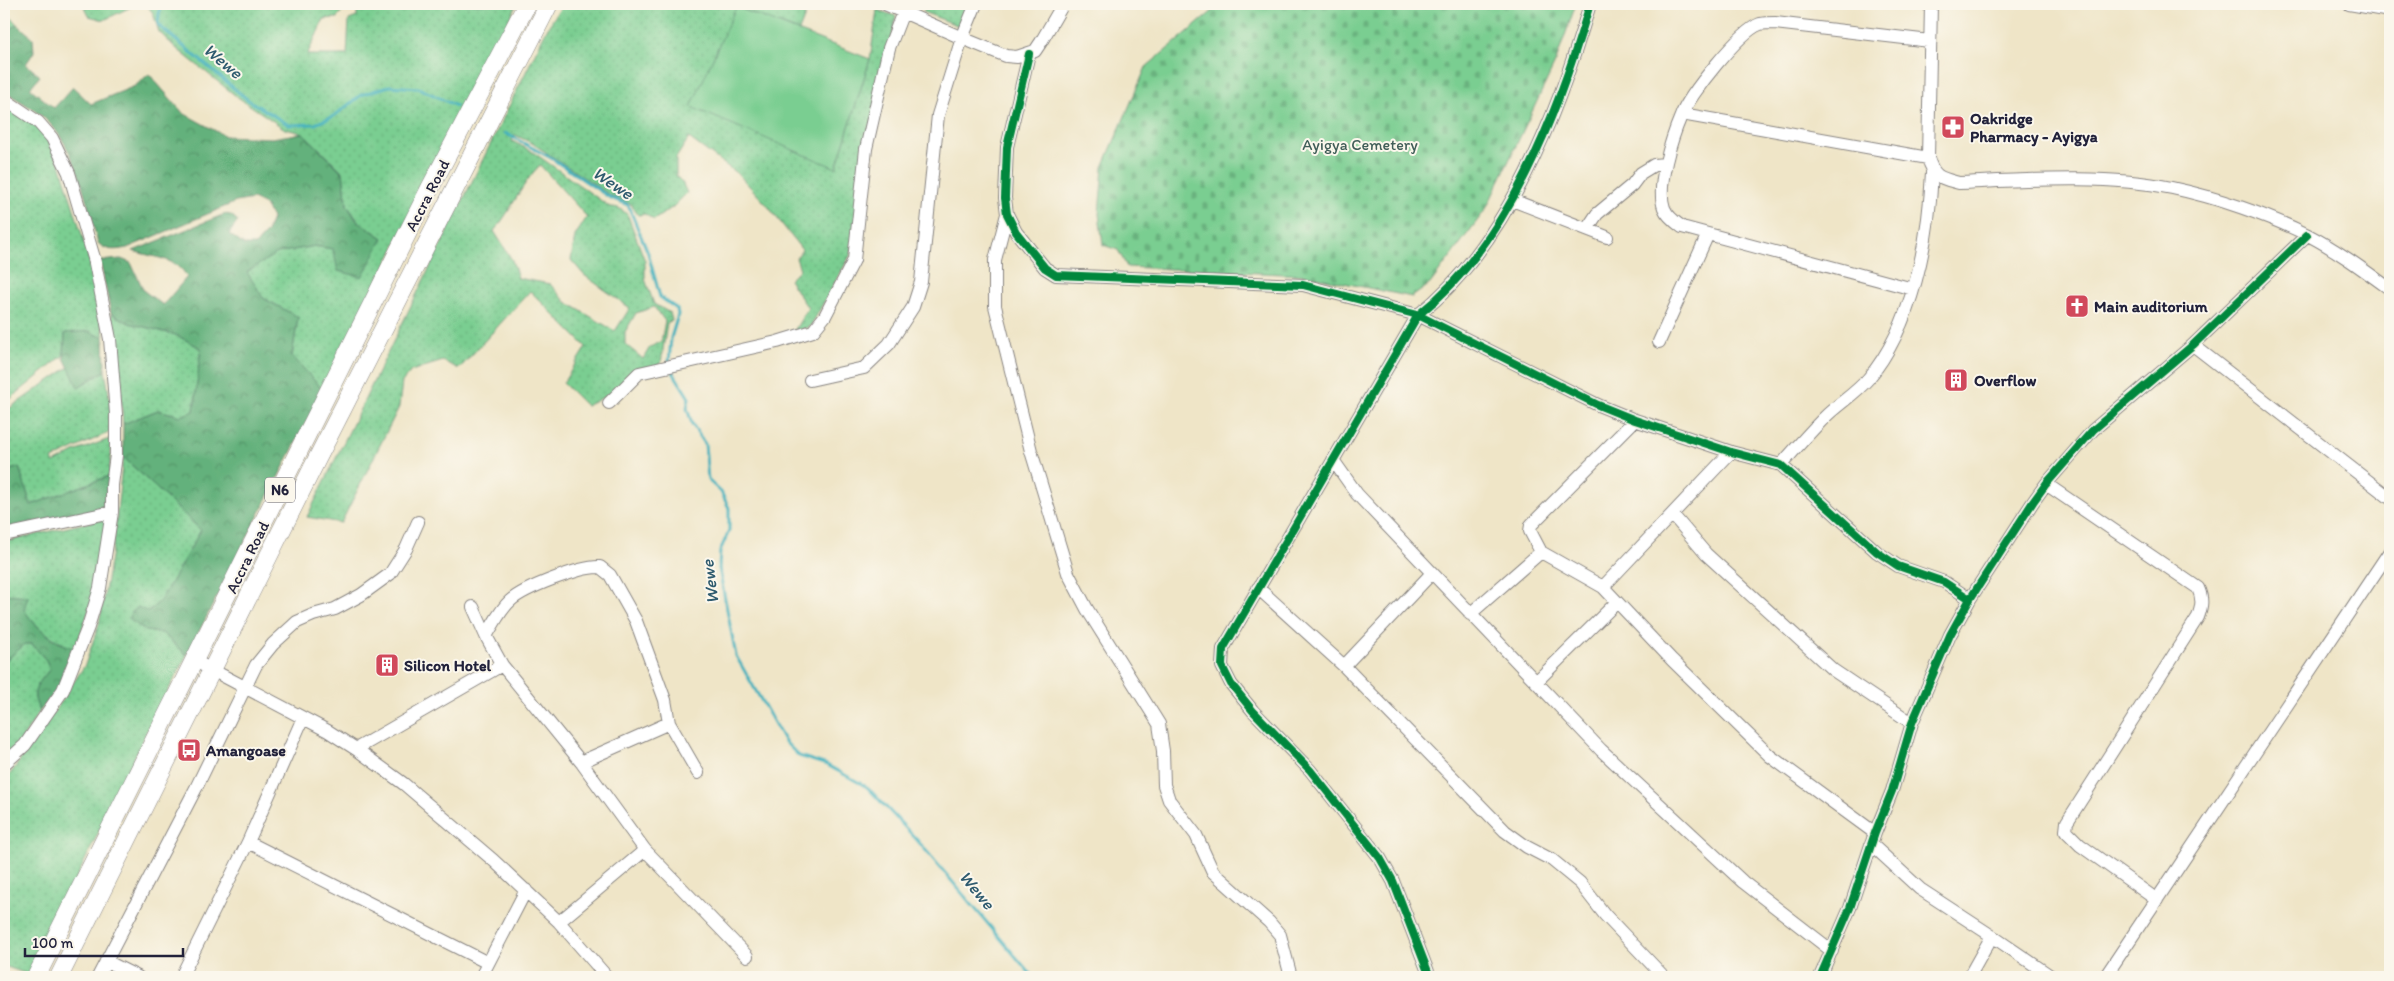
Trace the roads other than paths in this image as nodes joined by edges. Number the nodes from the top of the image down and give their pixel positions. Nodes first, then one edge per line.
1 (526, 4) edge
2 (548, 4) edge
3 (553, 4) edge
4 (885, 4) edge
5 (976, 4) edge
6 (1063, 4) edge
7 (1590, 4) edge
8 (1930, 4) edge
9 (2349, 4) edge
10 (2390, 11) edge
11 (903, 12) junction
12 (540, 20) junction
13 (962, 38) junction
14 (1930, 40) junction
15 (1029, 54) junction
16 (4, 99) edge
17 (1682, 114) junction
18 (1928, 158) junction
19 (1665, 164) junction
20 (1932, 172) junction
21 (1512, 200) junction
22 (1007, 214) junction
23 (1586, 229) junction
24 (1708, 234) junction
25 (2308, 235) junction
26 (1607, 237) dead end
27 (1913, 288) junction
28 (2390, 289) edge
29 (1418, 315) junction
30 (1659, 342) dead end
31 (2193, 344) junction
32 (810, 380) dead end
33 (608, 403) dead end
34 (1635, 420) junction
35 (1731, 452) junction
36 (1333, 460) junction
37 (1781, 465) junction
38 (2046, 484) junction
39 (2390, 498) edge
40 (112, 512) junction
41 (1672, 514) junction
42 (418, 522) dead end
43 (4, 535) edge
44 (1541, 552) junction
45 (2390, 552) edge
46 (1432, 573) junction
47 (1603, 587) junction
48 (1258, 588) junction
49 (1970, 598) junction
50 (1618, 602) junction
51 (472, 607) dead end
52 (1470, 614) junction
53 (486, 636) junction
54 (196, 661) junction
55 (502, 665) junction
56 (1344, 666) junction
57 (212, 670) junction
58 (1536, 682) junction
59 (246, 688) junction
60 (303, 718) junction
61 (669, 723) junction
62 (1912, 724) junction
63 (356, 749) junction
64 (581, 762) junction
65 (4, 764) edge
66 (698, 773) dead end
67 (1873, 838) junction
68 (248, 842) junction
69 (644, 850) junction
70 (526, 890) junction
71 (2157, 900) junction
72 (559, 922) junction
73 (1992, 936) junction
74 (1832, 951) junction
75 (747, 956) dead end
76 (106, 960) junction
77 (488, 964) junction
78 (36, 977) edge
79 (59, 977) edge
80 (98, 977) edge
81 (138, 977) edge
82 (181, 977) edge
83 (481, 977) edge
84 (607, 977) edge
85 (1290, 977) edge
86 (1430, 977) edge
87 (1664, 977) edge
88 (1820, 977) edge
89 (1969, 977) edge
90 (2052, 977) edge
91 (2106, 977) edge

1 - 54 highway, Accra Road / N6
2 - 12 highway, Accra Road / N6
3 - 12 highway
4 - 11 street
5 - 13 street
6 - 15 street
7 - 21 street
8 - 14 street
9 - 10 street
11 - 13 street
11 - 33 street
12 - 57 highway, Accra Road / N6
13 - 15 street
13 - 32 street
14 - 17 street
14 - 18 street
15 - 22 street
16 - 40 street
17 - 18 street
17 - 19 street
18 - 20 street
19 - 23 street
19 - 24 street
20 - 25 street
20 - 27 street
21 - 23 street
21 - 29 street
22 - 29 street
22 - 85 street
23 - 26 street
24 - 27 street
24 - 30 street
25 - 28 street
25 - 31 street
27 - 37 street
29 - 34 street
29 - 36 street
31 - 38 street
31 - 39 street
34 - 35 street
34 - 44 street
35 - 37 street
35 - 41 street
36 - 46 street
36 - 48 street
37 - 49 street
38 - 49 street
38 - 71 street
40 - 43 street
40 - 65 street
41 - 47 street
41 - 62 street
42 - 59 street
44 - 47 street
44 - 52 street
45 - 71 street
46 - 52 street
46 - 56 street
47 - 50 street
48 - 56 street
48 - 86 street
49 - 62 street
50 - 58 street
50 - 67 street
51 - 53 street
52 - 58 street
53 - 55 street
53 - 61 street
54 - 57 street
54 - 78 highway, Accra Road / N6
55 - 63 street
55 - 64 street
56 - 87 street
57 - 59 street
57 - 79 highway, Accra Road / N6
58 - 74 street
59 - 60 street
59 - 76 street
60 - 63 street
60 - 68 street
61 - 64 street
61 - 66 street
62 - 67 street
63 - 70 street
64 - 69 street
67 - 73 street
67 - 74 street
68 - 77 street
68 - 82 street
69 - 72 street
69 - 75 street
70 - 72 street
70 - 77 street
71 - 91 street
72 - 84 street
73 - 89 street
73 - 90 street
74 - 88 street
76 - 80 street
76 - 81 street
77 - 83 street

